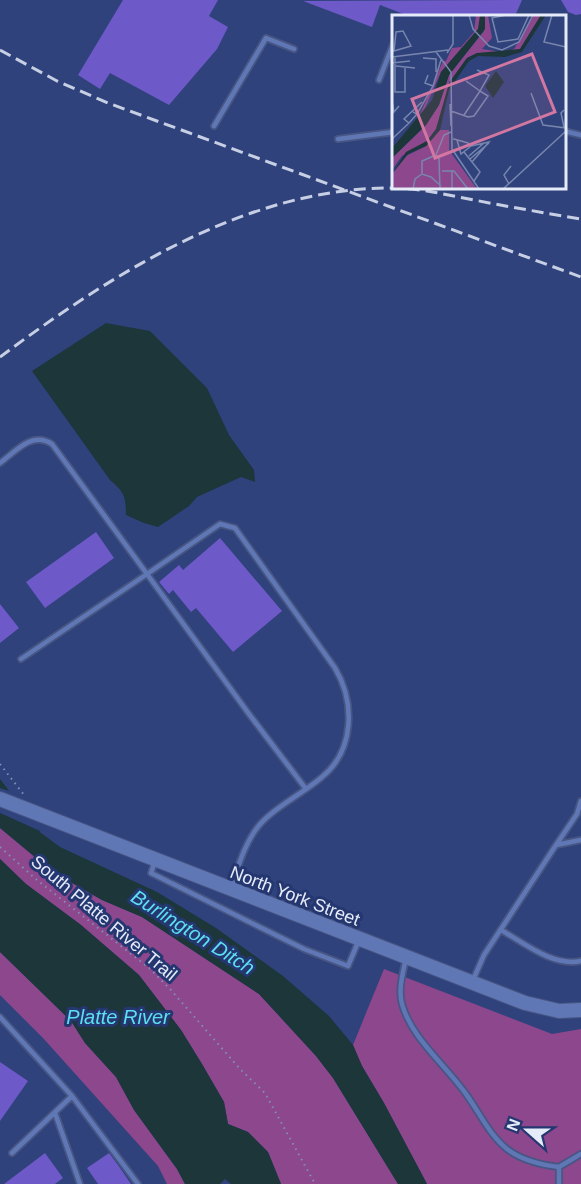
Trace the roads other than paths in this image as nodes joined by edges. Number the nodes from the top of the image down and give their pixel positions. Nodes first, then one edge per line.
1 (392, 45) edge
2 (294, 49) dead end
3 (379, 80) dead end
4 (214, 126) dead end
5 (566, 131) edge
6 (392, 132) edge
7 (581, 135) edge
8 (338, 139) dead end
9 (0, 463) edge
10 (147, 574) junction
11 (21, 659) dead end
12 (306, 789) junction
13 (0, 800) edge
14 (581, 801) edge
15 (581, 840) edge
16 (556, 845) junction
17 (156, 860) junction
18 (230, 890) junction
19 (501, 930) junction
20 (359, 940) junction
21 (406, 958) junction
22 (581, 961) edge
23 (472, 983) junction
24 (581, 1010) edge
25 (0, 1017) edge
26 (72, 1096) junction
27 (55, 1113) junction
28 (12, 1153) dead end
29 (581, 1154) edge
30 (559, 1167) junction
31 (80, 1184) edge
32 (138, 1184) edge
33 (559, 1184) edge

1 - 3 lane
2 - 4 lane
5 - 7 lane
6 - 8 lane
9 - 10 lane
10 - 11 lane
10 - 12 lane
10 - 12 lane
12 - 18 lane
13 - 17 main road, North York Street
14 - 16 lane
15 - 16 lane
16 - 19 lane
17 - 18 main road, North York Street
17 - 20 lane
18 - 20 main road, North York Street
19 - 22 lane
19 - 23 lane
20 - 21 main road, North York Street
21 - 23 main road, North York Street
21 - 30 lane
23 - 24 main road, North York Street
25 - 26 lane
26 - 27 lane
26 - 32 lane
27 - 28 lane
27 - 31 lane
29 - 30 lane
30 - 33 lane

